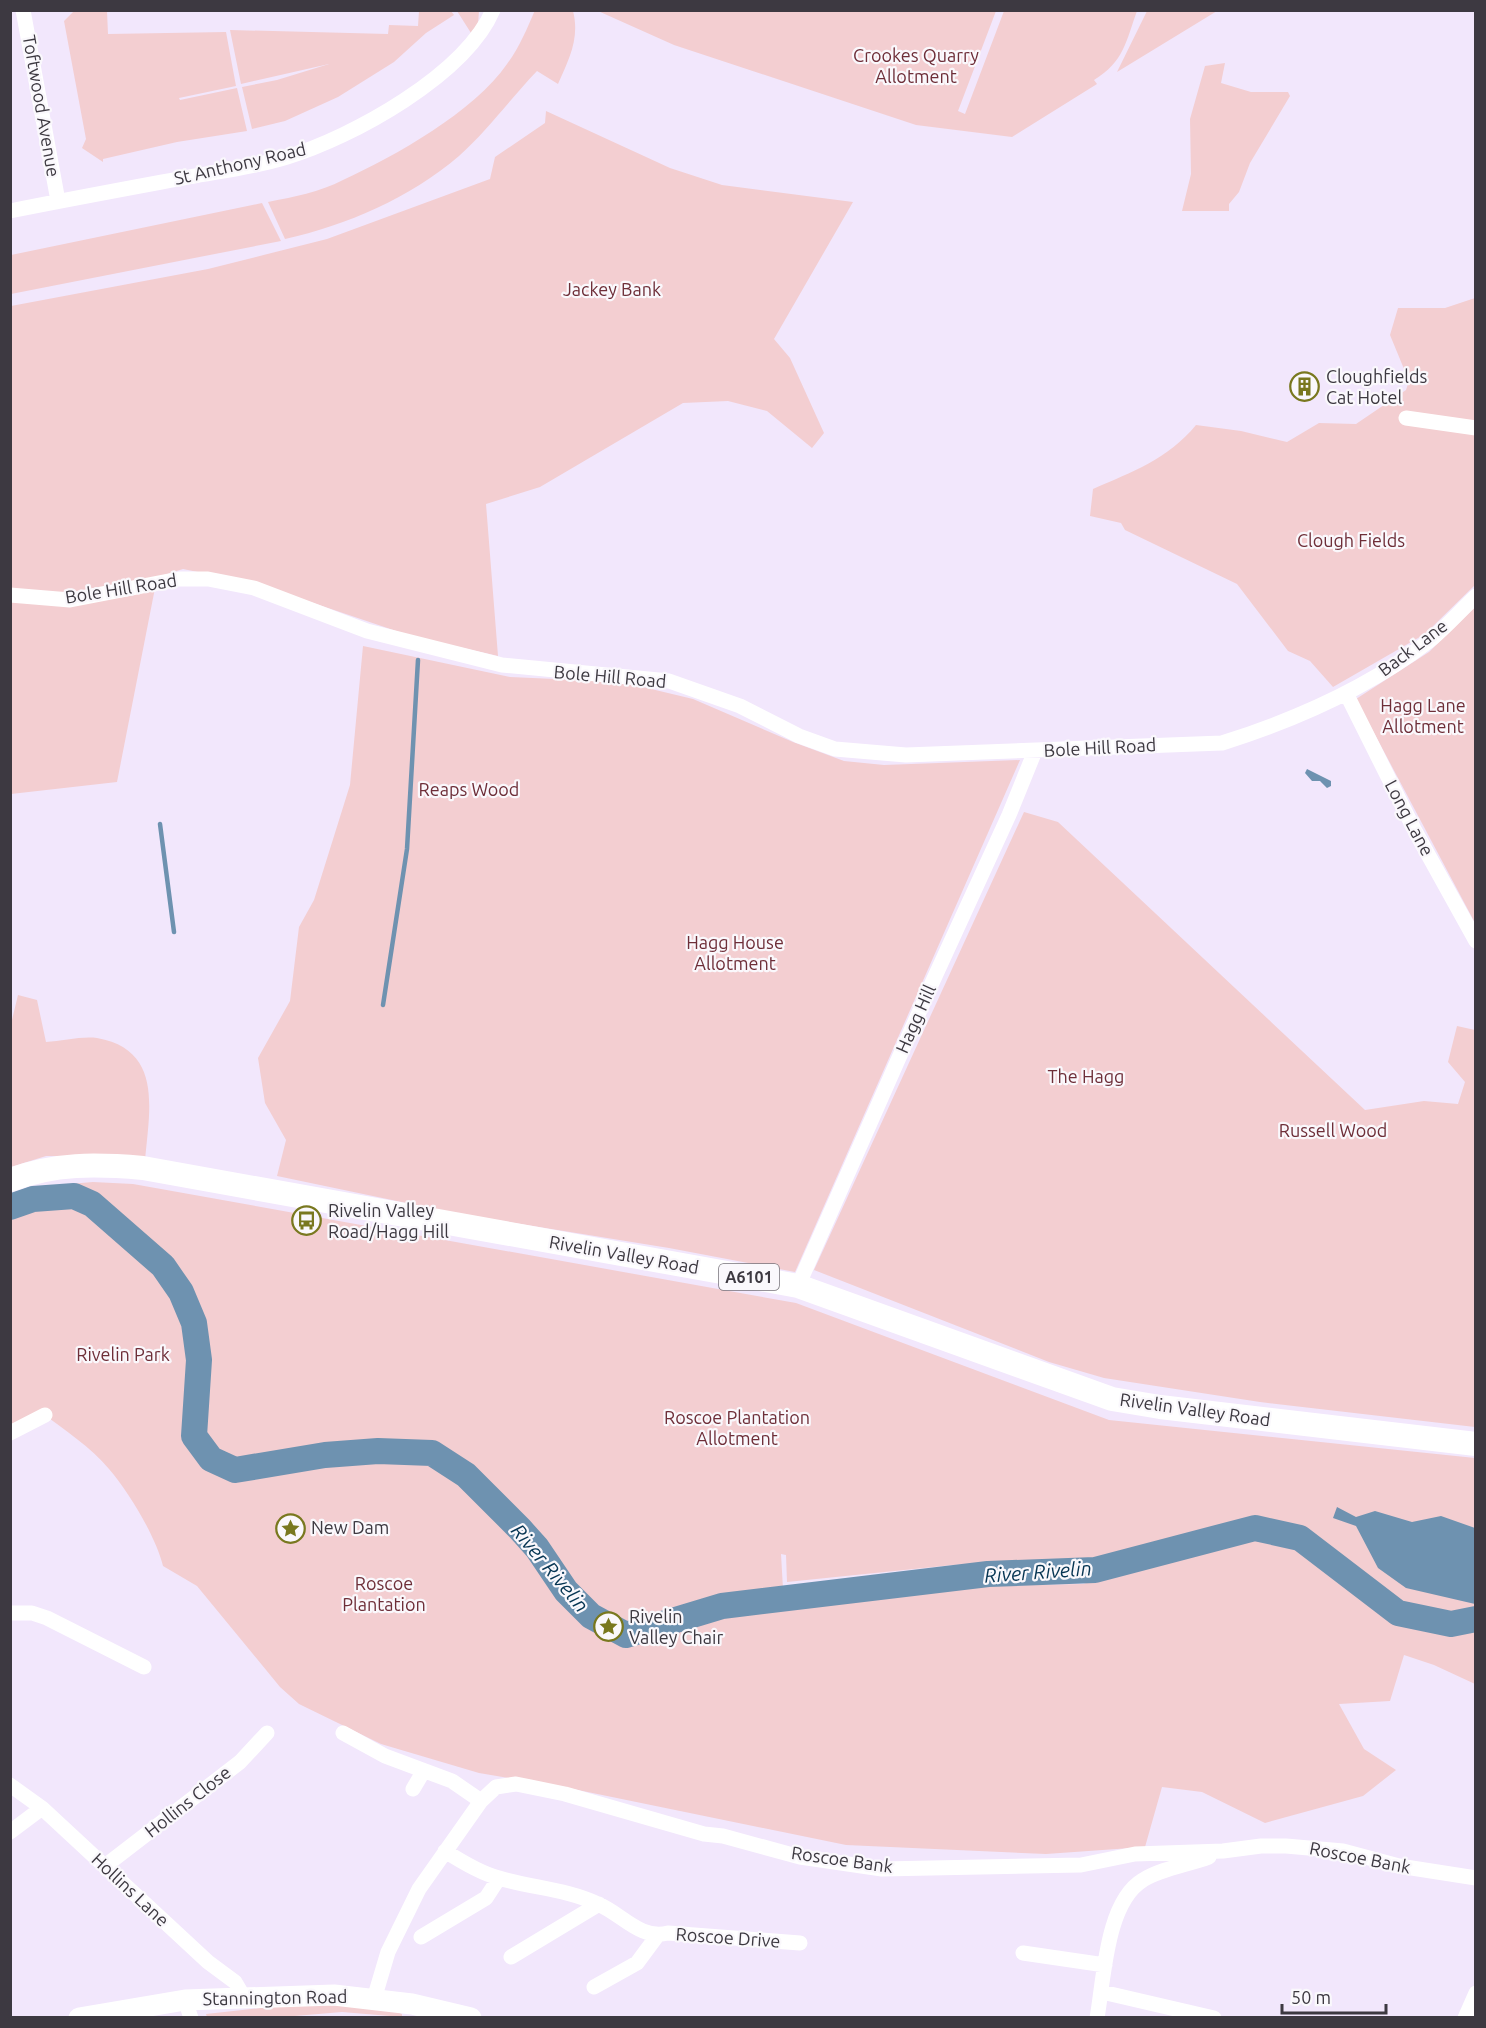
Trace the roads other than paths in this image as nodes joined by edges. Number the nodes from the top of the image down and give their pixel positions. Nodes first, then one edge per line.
1 (23, 10) edge
2 (494, 10) edge
3 (58, 201) junction
4 (10, 211) edge
5 (1406, 418) dead end
6 (1476, 428) edge
7 (10, 595) edge
8 (1476, 596) edge
9 (1346, 693) junction
10 (1035, 751) junction
11 (1476, 941) edge
12 (10, 1180) edge
13 (798, 1286) junction
14 (45, 1415) dead end
15 (10, 1433) edge
16 (1476, 1444) edge
17 (10, 1613) edge
18 (144, 1667) dead end
19 (267, 1732) dead end
20 (344, 1733) dead end
21 (423, 1773) junction
22 (10, 1785) edge
23 (413, 1789) dead end
24 (481, 1801) junction
25 (42, 1808) junction
26 (10, 1832) edge
27 (445, 1851) junction
28 (1223, 1851) junction
29 (105, 1866) junction
30 (499, 1878) junction
31 (1476, 1878) edge
32 (599, 1904) junction
33 (657, 1936) junction
34 (422, 1937) dead end
35 (800, 1942) dead end
36 (1023, 1953) dead end
37 (511, 1957) dead end
38 (1105, 1965) junction
39 (594, 1987) dead end
40 (1102, 1992) junction
41 (1476, 1993) edge
42 (245, 1999) junction
43 (374, 1999) junction
44 (188, 2009) edge
45 (79, 2018) edge
46 (471, 2018) edge
47 (1097, 2018) edge
48 (1214, 2018) edge
49 (1465, 2018) edge

1 - 3 street, Toftwood Avenue
2 - 3 street, St Anthony Road
3 - 4 street, St Anthony Road
5 - 6 street
7 - 10 street, Bole Hill Road
8 - 9 street, Back Lane
9 - 10 street, Bole Hill Road
9 - 11 street, Long Lane
10 - 13 street, Hagg Hill
12 - 13 main road, Rivelin Valley Road / A6101
13 - 16 main road, Rivelin Valley Road / A6101
14 - 15 street
17 - 18 street
19 - 29 street, Hollins Close
20 - 21 street
21 - 23 street
21 - 24 street
22 - 25 street, Hollins Lane
24 - 27 street, Roscoe Bank
24 - 28 street, Roscoe Bank
25 - 26 street
25 - 29 street, Hollins Lane
27 - 30 street, Roscoe Drive
27 - 43 street, Roscoe Bank
28 - 31 street, Roscoe Bank
28 - 38 street
29 - 42 street, Hollins Lane
30 - 32 street, Roscoe Drive
30 - 34 street
32 - 33 street, Roscoe Drive
32 - 37 street
33 - 35 street, Roscoe Drive
33 - 39 street, Roscoe Drive
36 - 38 street
38 - 40 street
40 - 47 street
40 - 48 street
41 - 49 street
42 - 43 main road, Stannington Road
42 - 44 main road, Stannington Road
43 - 46 main road, Stannington Road
44 - 45 main road, Stannington Road

